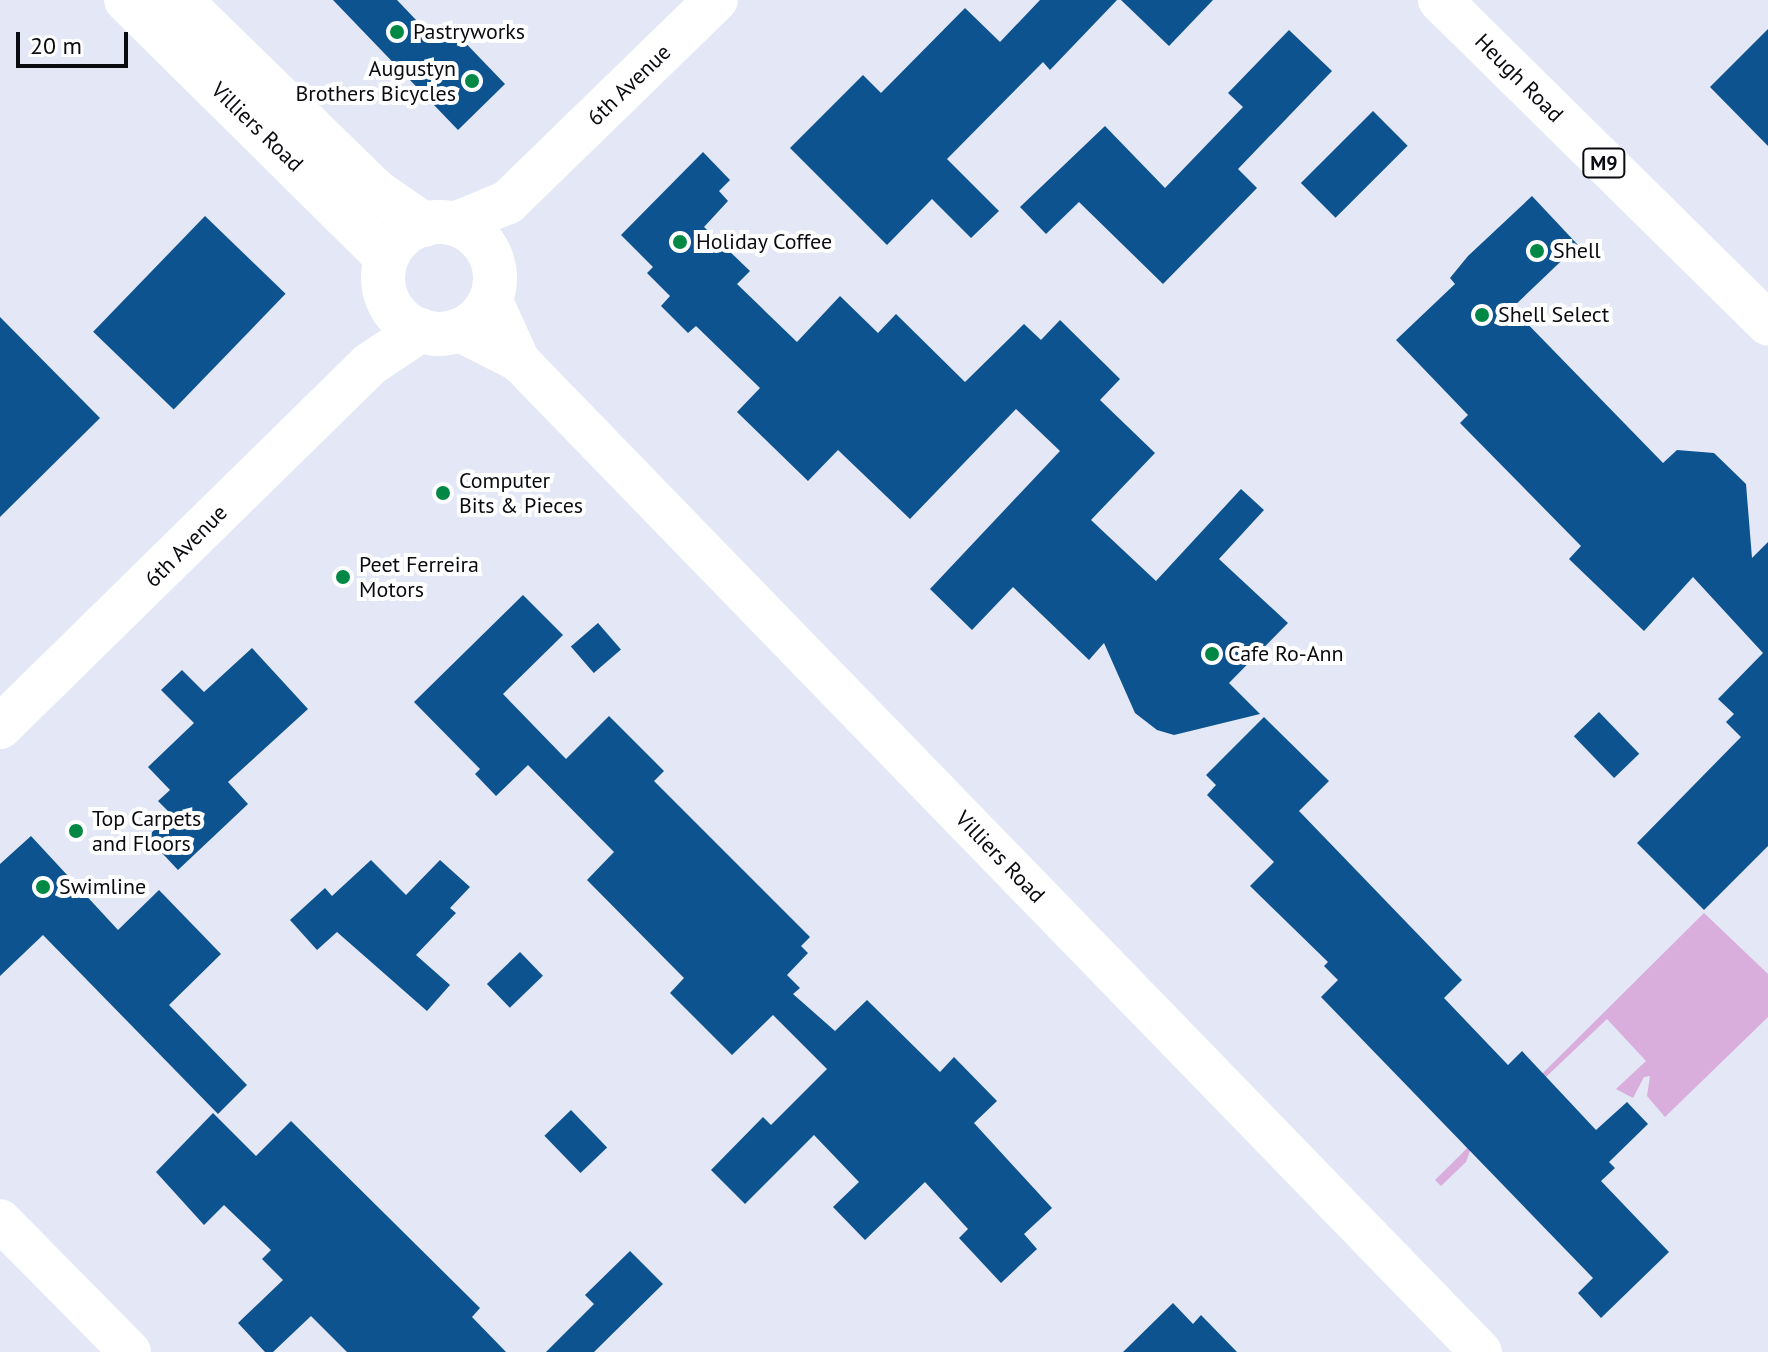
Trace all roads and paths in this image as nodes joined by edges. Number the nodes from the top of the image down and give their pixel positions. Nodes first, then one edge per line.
1 (126, 0) edge
2 (180, 0) edge
3 (716, 0) edge
4 (1440, 0) edge
5 (507, 202) junction
6 (440, 225) junction
7 (489, 251) junction
8 (386, 257) junction
9 (491, 299) junction
10 (423, 321) junction
11 (1768, 324) edge
12 (519, 361) junction
13 (0, 727) edge
14 (0, 1220) edge
15 (130, 1352) edge
16 (1481, 1352) edge

1 - 8 street, Villiers Road
2 - 6 street, Villiers Road
3 - 5 street, 6th Avenue
4 - 11 street, Heugh Road / M9
5 - 6 street, 6th Avenue
5 - 7 street, 6th Avenue
6 - 7 street
6 - 8 street, 6th Avenue
7 - 9 street, 6th Avenue
8 - 10 street, 6th Avenue
9 - 10 street
9 - 12 street, Villiers Road
10 - 12 street, Villiers Road
10 - 13 street, 6th Avenue
12 - 16 street, Villiers Road
14 - 15 street

